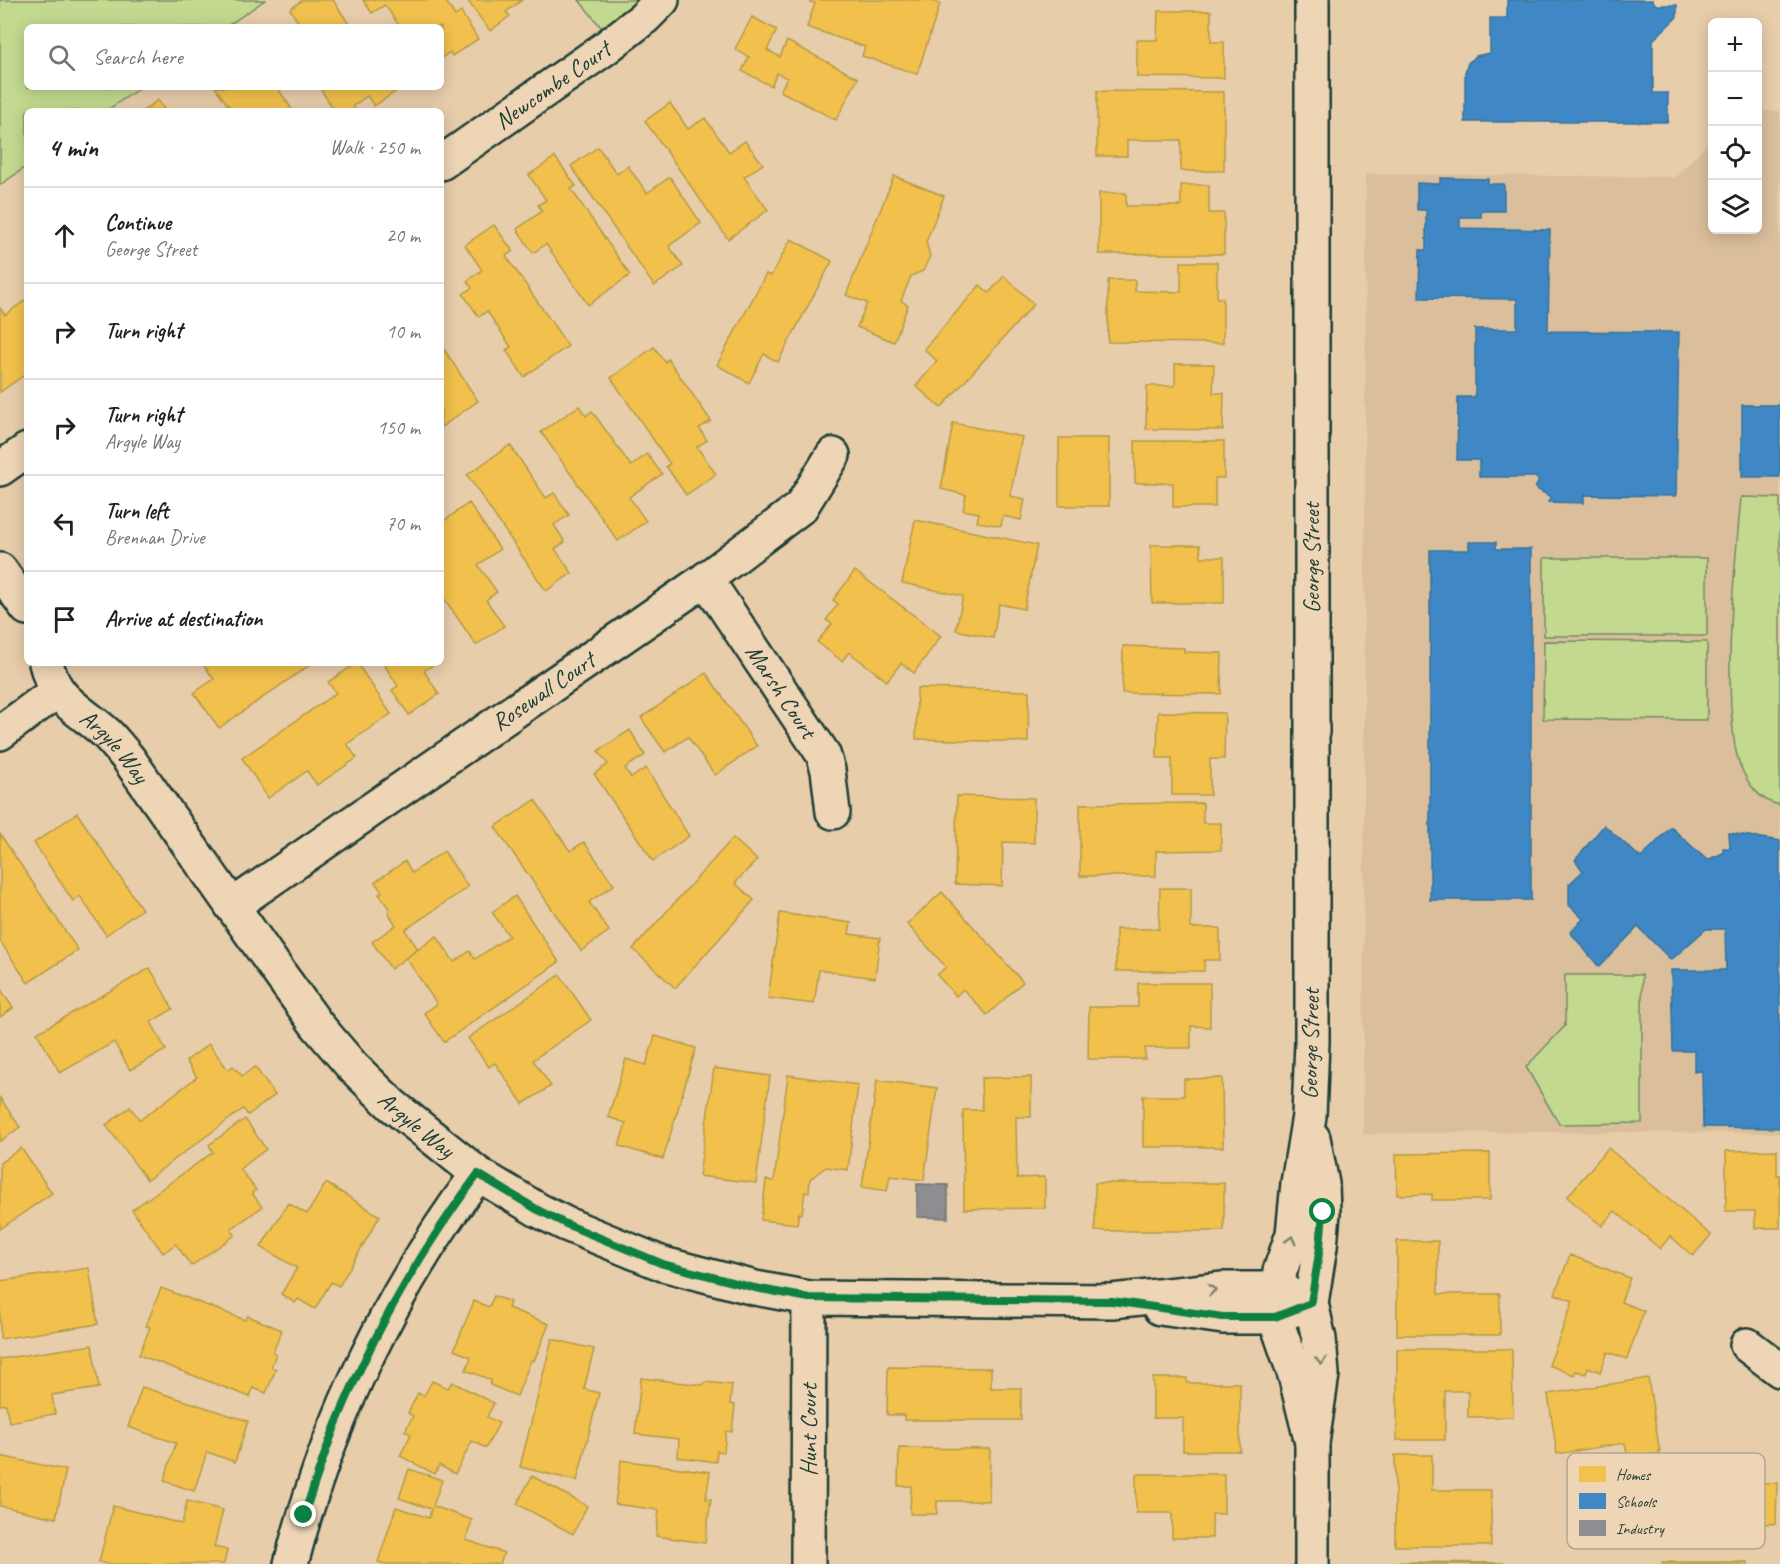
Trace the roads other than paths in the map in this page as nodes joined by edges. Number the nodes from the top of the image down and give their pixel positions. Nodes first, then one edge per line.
1 (662, 0) edge
2 (1312, 0) edge
3 (444, 161) edge
4 (24, 452) edge
5 (833, 455) dead end
6 (0, 469) edge
7 (0, 570) edge
8 (706, 579) junction
9 (24, 604) edge
10 (52, 677) edge
11 (0, 732) edge
12 (833, 812) dead end
13 (232, 906) junction
14 (1309, 1116) junction
15 (478, 1174) junction
16 (809, 1298) junction
17 (1275, 1303) junction
18 (1311, 1303) junction
19 (1747, 1344) dead end
20 (1780, 1370) edge
21 (1312, 1443) junction
22 (291, 1564) edge
23 (808, 1564) edge
24 (1312, 1564) edge

1 - 3 street, Newcombe Court
2 - 14 street, George Street
4 - 6 street
5 - 8 street, Rosewall Court
7 - 9 street
8 - 12 street, Marsh Court
8 - 13 street, Rosewall Court
10 - 11 street
10 - 13 street, Argyle Way
13 - 15 street, Argyle Way
17 -> 14 street, George Street
14 - 18 street, George Street
15 - 16 street, Argyle Way
15 - 22 street
16 - 17 street, Argyle Way
16 - 23 street, Hunt Court
17 - 18 street
17 - 21 street, George Street
18 -> 21 street, George Street
19 - 20 street
21 - 24 street, George Street

